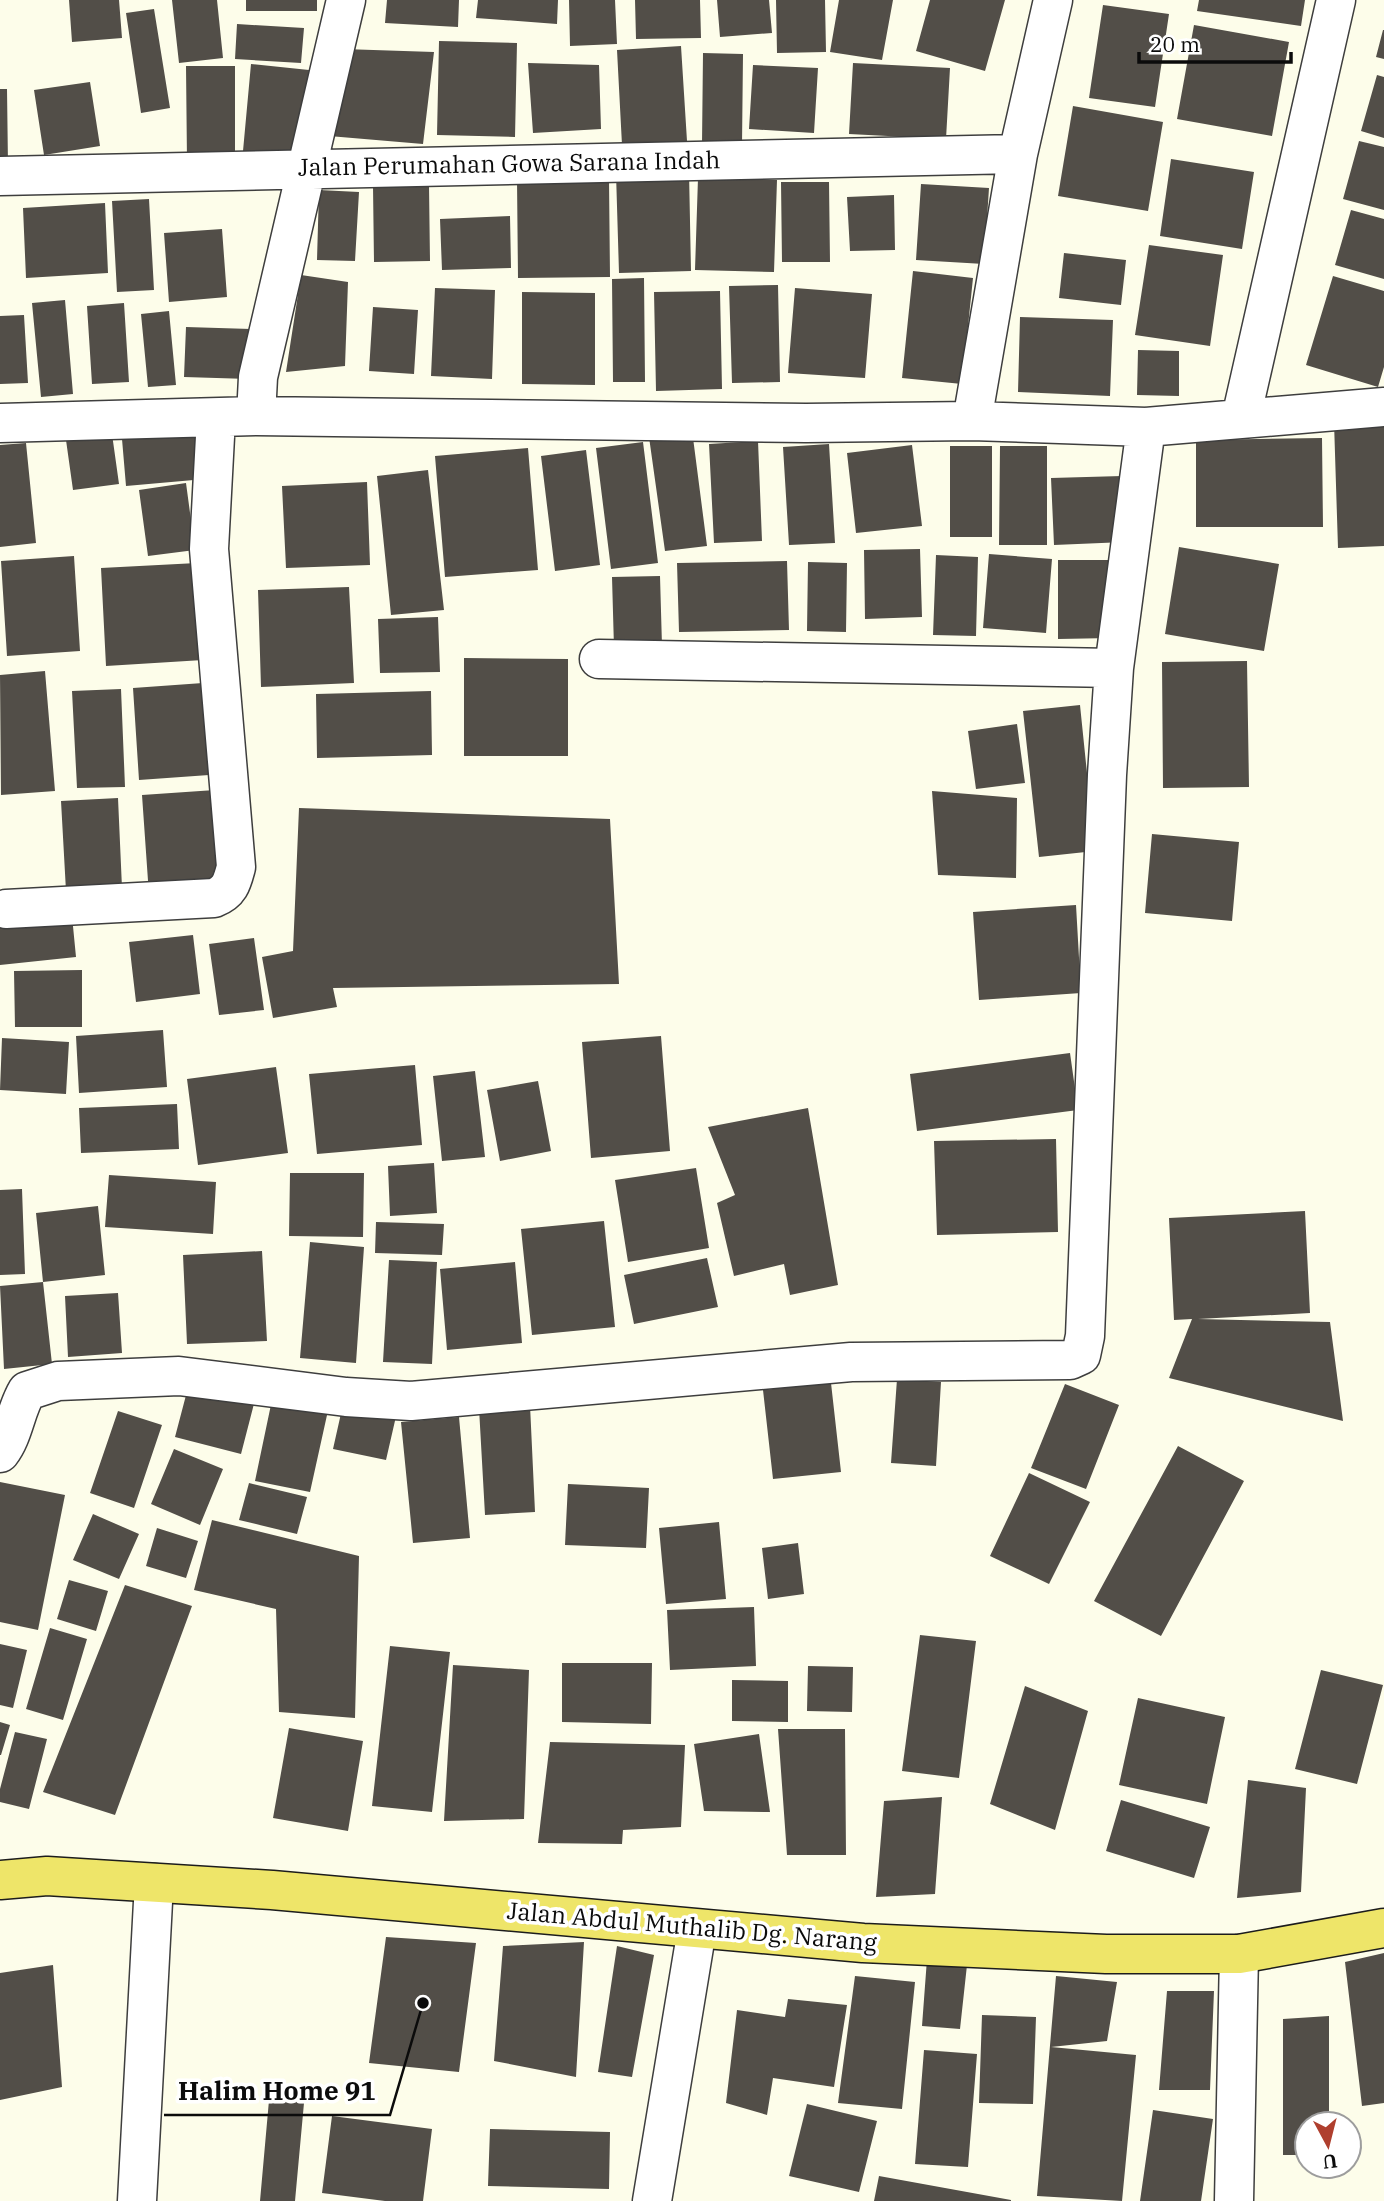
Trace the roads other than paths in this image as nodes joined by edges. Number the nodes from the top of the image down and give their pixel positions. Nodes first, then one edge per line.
1 (346, 0) edge
2 (1054, 0) edge
3 (1336, 0) edge
4 (1018, 154) junction
5 (306, 169) junction
6 (0, 176) edge
7 (1384, 407) edge
8 (257, 416) junction
9 (216, 418) junction
10 (1241, 418) junction
11 (972, 421) junction
12 (0, 423) edge
13 (1146, 427) junction
14 (599, 659) dead end
15 (1114, 668) junction
16 (6, 909) dead end
17 (0, 1453) edge
18 (0, 1880) edge
19 (154, 1883) junction
20 (1384, 1928) edge
21 (697, 1929) junction
22 (1239, 1954) junction
23 (137, 2201) edge
24 (652, 2201) edge
25 (1234, 2201) edge

1 - 5 street
2 - 4 street
3 - 10 street
4 - 5 street, Jalan Perumahan Gowa Sarana Indah
4 - 11 street
5 - 6 street, Jalan Perumahan Gowa Sarana Indah
5 - 8 street
7 - 10 street
8 - 9 street
8 - 11 street
9 - 12 street
9 - 16 street
10 - 13 street
11 - 13 street
13 - 15 street
14 - 15 street
15 - 17 street
18 - 19 main road, Jalan Abdul Muthalib Dg. Narang
19 - 21 main road, Jalan Abdul Muthalib Dg. Narang
19 - 23 street
20 - 22 main road, Jalan Abdul Muthalib Dg. Narang
21 - 22 main road, Jalan Abdul Muthalib Dg. Narang
21 - 24 street
22 - 25 street

